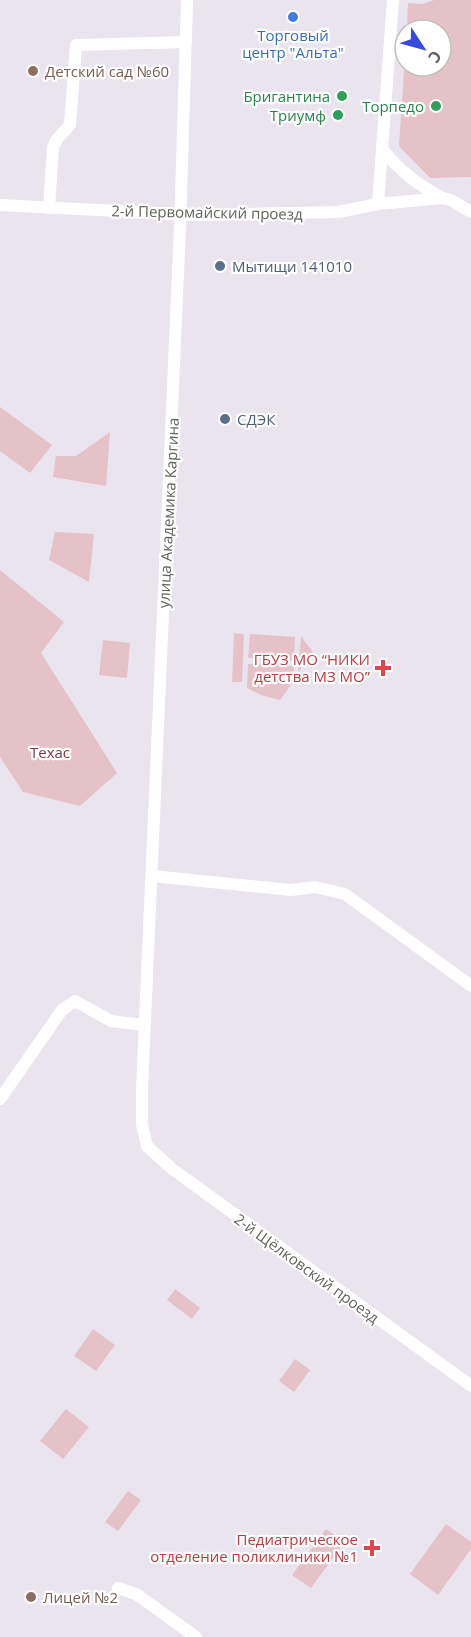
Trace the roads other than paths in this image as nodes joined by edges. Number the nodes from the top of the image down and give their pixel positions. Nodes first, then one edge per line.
1 (188, 0) edge
2 (393, 0) edge
3 (186, 42) junction
4 (383, 150) junction
5 (443, 198) junction
6 (378, 204) junction
7 (0, 206) edge
8 (49, 208) junction
9 (471, 212) edge
10 (181, 215) junction
11 (152, 876) junction
12 (471, 986) edge
13 (143, 1025) junction
14 (0, 1099) edge
15 (147, 1146) joint
16 (471, 1386) edge
17 (118, 1588) dead end
18 (196, 1637) edge

1 - 3 street, улица Академика Каргина
2 - 4 street
3 - 8 street
3 - 10 street, улица Академика Каргина
4 - 5 street
4 - 6 street
5 - 6 street, 2-й Первомайский проезд
5 - 9 street
6 - 10 street, 2-й Первомайский проезд
7 - 8 street, 2-й Первомайский проезд
8 - 10 street, 2-й Первомайский проезд
10 - 11 street, улица Академика Каргина
11 - 12 street
11 - 13 street, улица Академика Каргина
13 - 14 street
13 - 15 street, улица Академика Каргина
15 - 16 street, 2-й Щёлковский проезд
17 - 18 street

